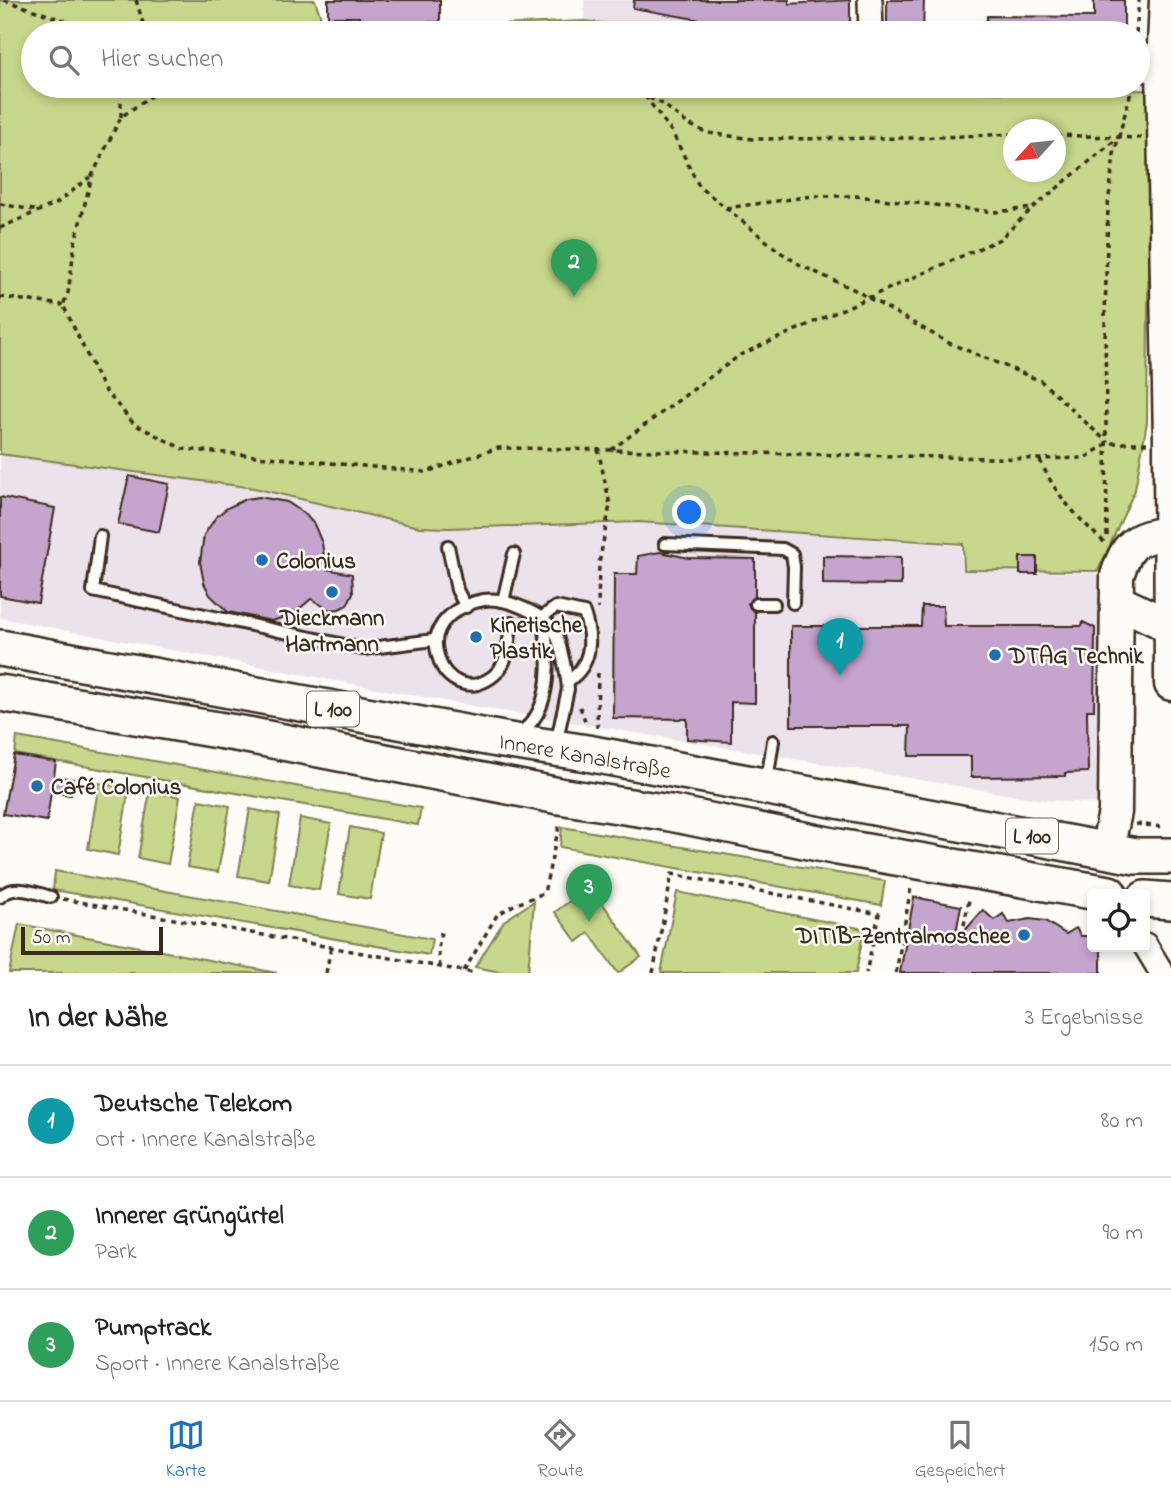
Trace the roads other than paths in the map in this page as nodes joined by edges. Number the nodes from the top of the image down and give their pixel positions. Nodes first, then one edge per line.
1 (870, 0) edge
2 (1166, 0) edge
3 (871, 21) edge
4 (1150, 69) edge
5 (1170, 442) edge
6 (1169, 514) edge
7 (100, 536) dead end
8 (665, 544) dead end
9 (448, 546) dead end
10 (514, 554) dead end
11 (503, 601) junction
12 (1118, 601) junction
13 (793, 603) dead end
14 (757, 604) dead end
15 (774, 604) dead end
16 (466, 607) junction
17 (542, 617) junction
18 (511, 623) dead end
19 (1170, 629) edge
20 (434, 640) junction
21 (0, 648) edge
22 (568, 681) junction
23 (1171, 684) edge
24 (0, 693) edge
25 (503, 740) junction
26 (773, 741) dead end
27 (555, 748) junction
28 (479, 781) junction
29 (766, 787) junction
30 (1107, 850) junction
31 (1171, 856) edge
32 (1087, 892) edge
33 (0, 897) edge
34 (51, 897) road end
35 (1150, 899) edge
36 (1171, 901) edge
37 (1149, 952) edge
38 (1162, 973) edge

1 - 3 street
2 - 4 street
4 - 5 street
5 - 6 street
6 - 12 street
6 - 19 street
7 - 20 lane
8 - 13 lane
9 - 16 lane
10 - 11 lane
11 - 16 lane
11 - 17 lane
12 - 19 street
12 - 30 street
14 - 15 lane
16 - 20 lane
17 - 22 lane
17 - 22 lane
17 - 25 lane
18 - 20 lane
19 - 23 street
21 - 25 main road, Innere Kanalstraße / L 100
22 - 27 lane
24 - 28 main road, Innere Kanalstraße / L 100
25 - 27 main road, Innere Kanalstraße / L 100
26 - 29 lane
27 - 28 main road
27 - 29 main road, Innere Kanalstraße / L 100
28 - 32 main road, Innere Kanalstraße / L 100
29 - 30 main road, Innere Kanalstraße / L 100
30 - 31 main road, Innere Kanalstraße / L 100
33 - 34 lane
35 - 36 main road
37 - 38 street

